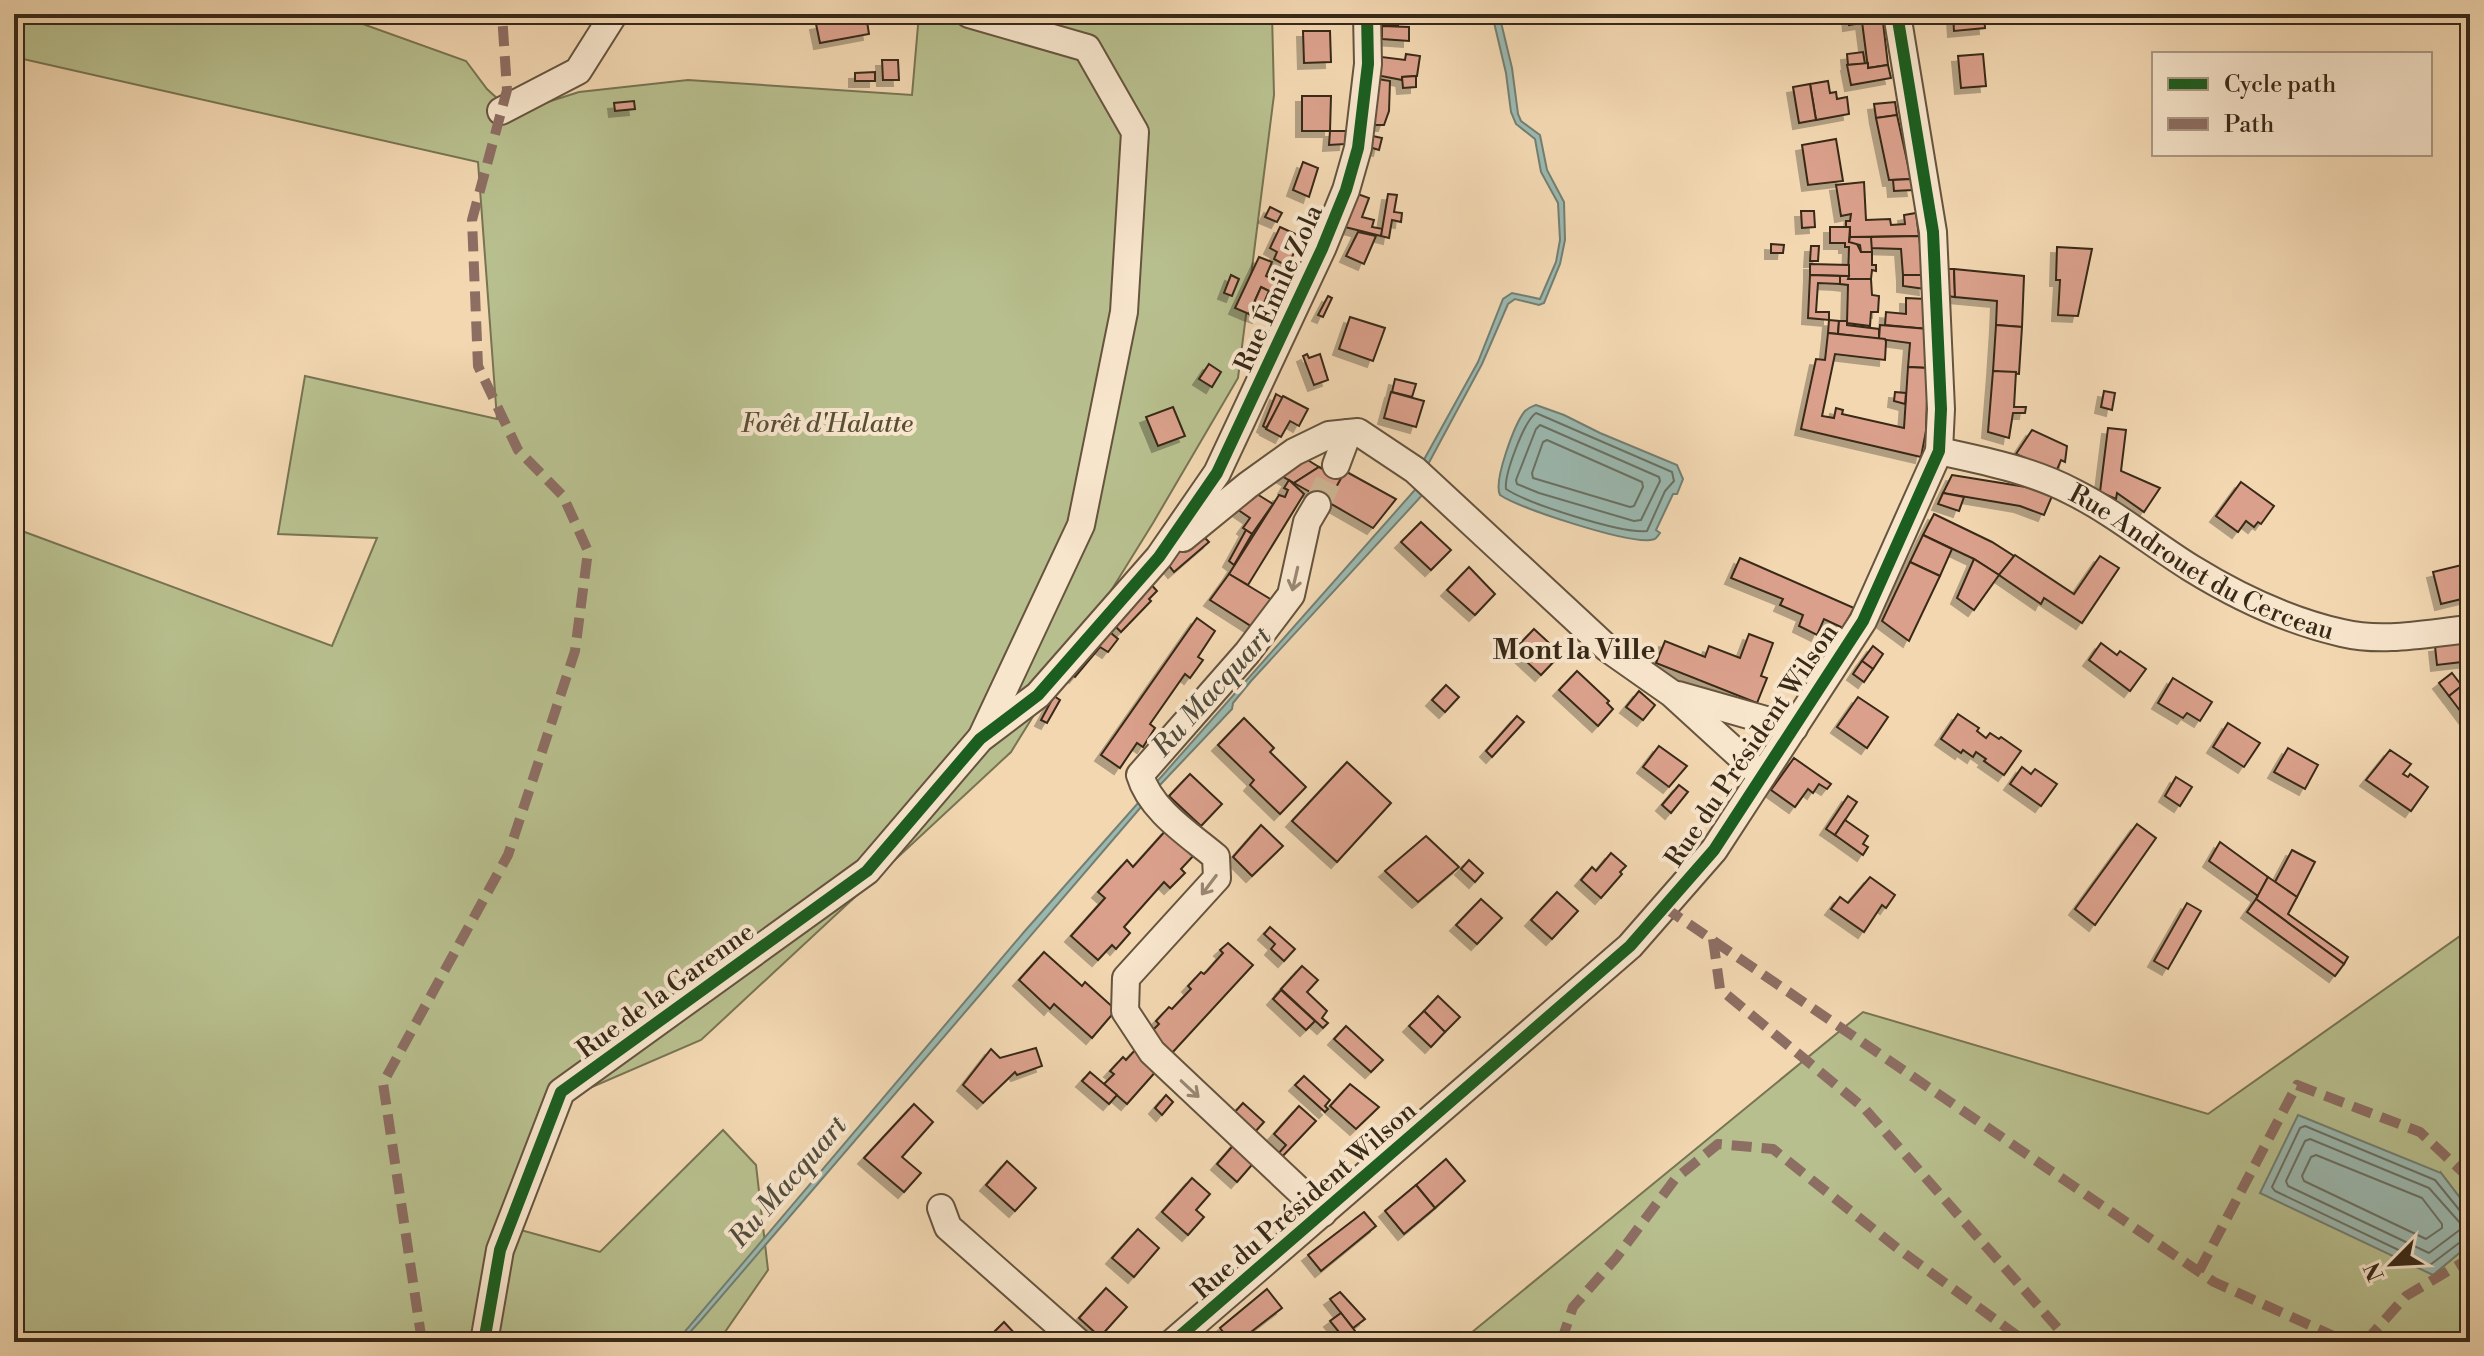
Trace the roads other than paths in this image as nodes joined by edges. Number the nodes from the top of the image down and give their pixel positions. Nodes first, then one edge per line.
1 (614, 14) edge
2 (969, 14) edge
3 (1367, 14) edge
4 (1897, 14) edge
5 (501, 111) dead end
6 (1348, 433) junction
7 (1939, 451) junction
8 (1336, 465) tunnel mouth
9 (1317, 505) tunnel mouth
10 (1159, 557) junction
11 (2470, 629) edge
12 (1671, 693) junction
13 (1794, 728) junction
14 (980, 739) junction
15 (1762, 776) junction
16 (941, 1208) dead end
17 (1323, 1213) junction
18 (484, 1342) edge
19 (1078, 1342) edge
20 (1173, 1342) edge

1 - 5 street
2 - 14 street
3 - 10 street, Rue Émile Zola
4 - 7 street, Rue du Président Wilson
6 - 8 street
6 - 10 street
6 - 12 street
7 - 11 street, Rue Androuet du Cerceau
7 - 13 street, Rue du Président Wilson
9 -> 17 street
10 - 14 street
12 - 13 street
12 - 15 street
13 - 15 street, Rue du Président Wilson
14 - 18 street, Rue de la Garenne
15 - 17 street, Rue du Président Wilson
16 - 19 street
17 - 20 street, Rue du Président Wilson

